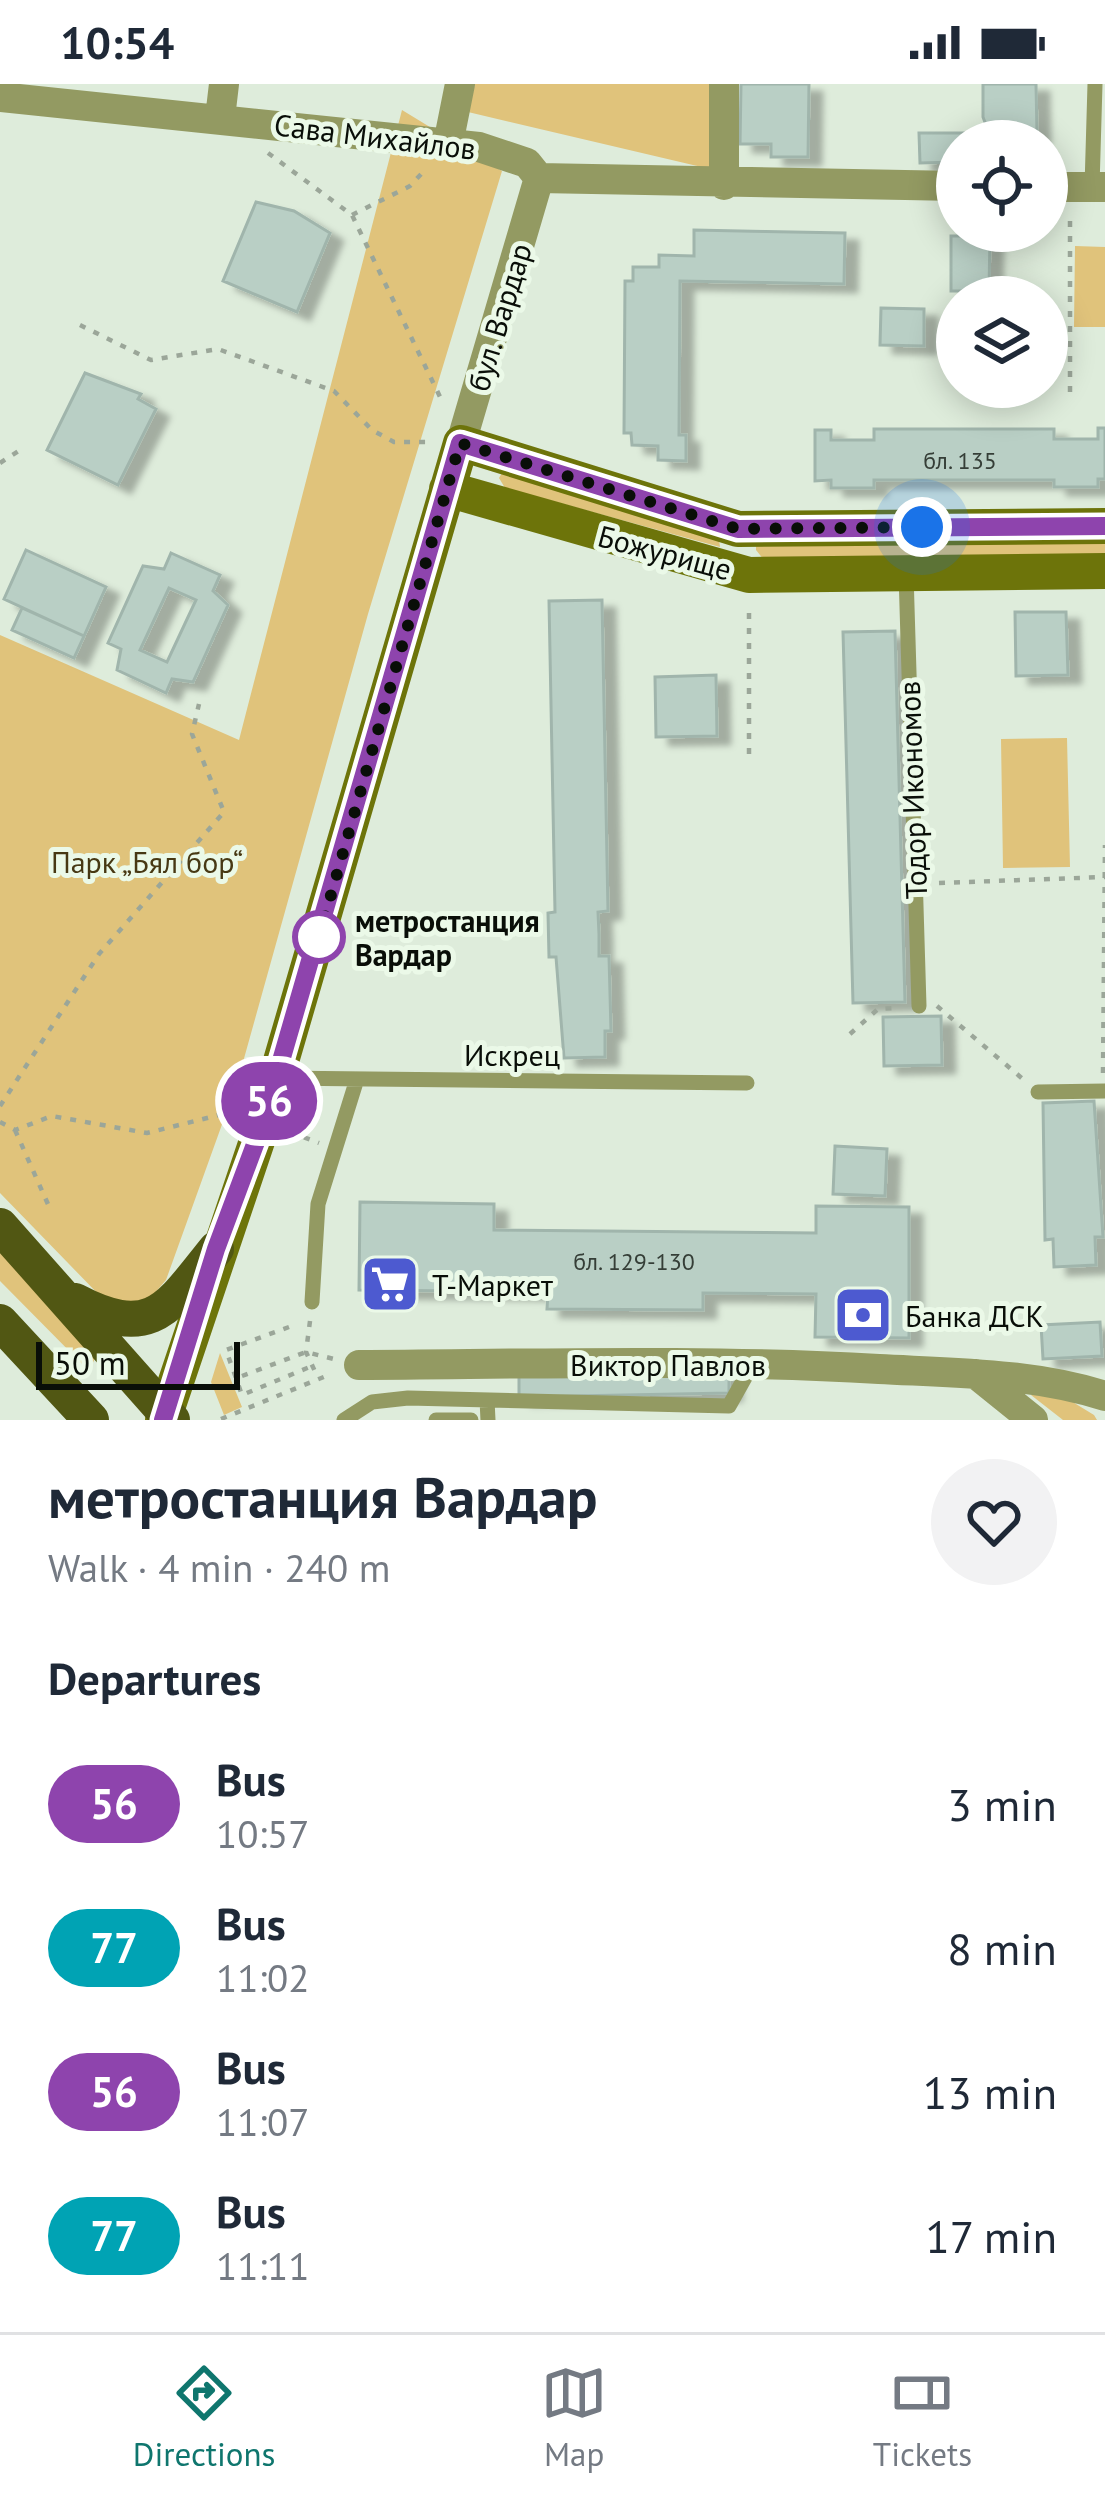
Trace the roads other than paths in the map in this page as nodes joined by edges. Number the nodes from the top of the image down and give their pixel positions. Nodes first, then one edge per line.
1 (224, 84) edge
2 (460, 84) edge
3 (724, 84) edge
4 (1095, 84) edge
5 (0, 97) edge
6 (220, 118) junction
7 (448, 144) junction
8 (539, 178) junction
9 (724, 185) junction
10 (936, 187) edge
11 (1079, 187) edge
12 (460, 443) junction
13 (447, 489) junction
14 (1105, 526) edge
15 (1105, 571) edge
16 (906, 573) junction
17 (919, 1006) road end
18 (276, 1078) junction
19 (357, 1079) junction
20 (747, 1083) dead end
21 (1105, 1091) edge
22 (1038, 1092) road end
23 (0, 1226) edge
24 (216, 1249) junction
25 (67, 1296) junction
26 (312, 1302) road end
27 (0, 1322) edge
28 (753, 1362) junction
29 (359, 1365) dead end
30 (976, 1374) junction
31 (1105, 1396) edge
32 (488, 1400) junction
33 (167, 1418) edge
34 (91, 1420) edge
35 (344, 1420) edge
36 (436, 1420) edge
37 (454, 1420) edge
38 (470, 1420) edge
39 (488, 1420) edge
40 (1033, 1420) edge

1 - 6 street
2 - 7 street
3 - 9 street
4 - 11 lane
5 - 6 street, Сава Михайлов
6 - 7 street, Сава Михайлов
7 - 8 street, Сава Михайлов
8 - 9 street, Сава Михайлов
8 - 12 street, бул. Вардар
9 - 10 street, Сава Михайлов
12 - 13 street, бул. Вардар
12 - 14 street, Божурище
13 - 16 street, Божурище
13 - 18 street, бул. Вардар
15 - 16 street, Божурище
16 - 17 lane, Тодор Икономов
18 - 19 lane, Искрец
18 - 24 street, бул. Вардар
19 - 20 lane, Искрец
19 - 26 lane
21 - 22 lane
23 - 25 main road
24 - 25 main road
24 - 33 street, бул. Вардар
25 - 33 main road
27 - 34 main road
28 - 29 street, Виктор Павлов
28 - 30 street, Виктор Павлов
28 - 32 lane
30 - 31 street, Виктор Павлов
30 - 40 street
32 - 35 lane
32 - 39 lane
36 - 37 lane
37 - 38 lane

